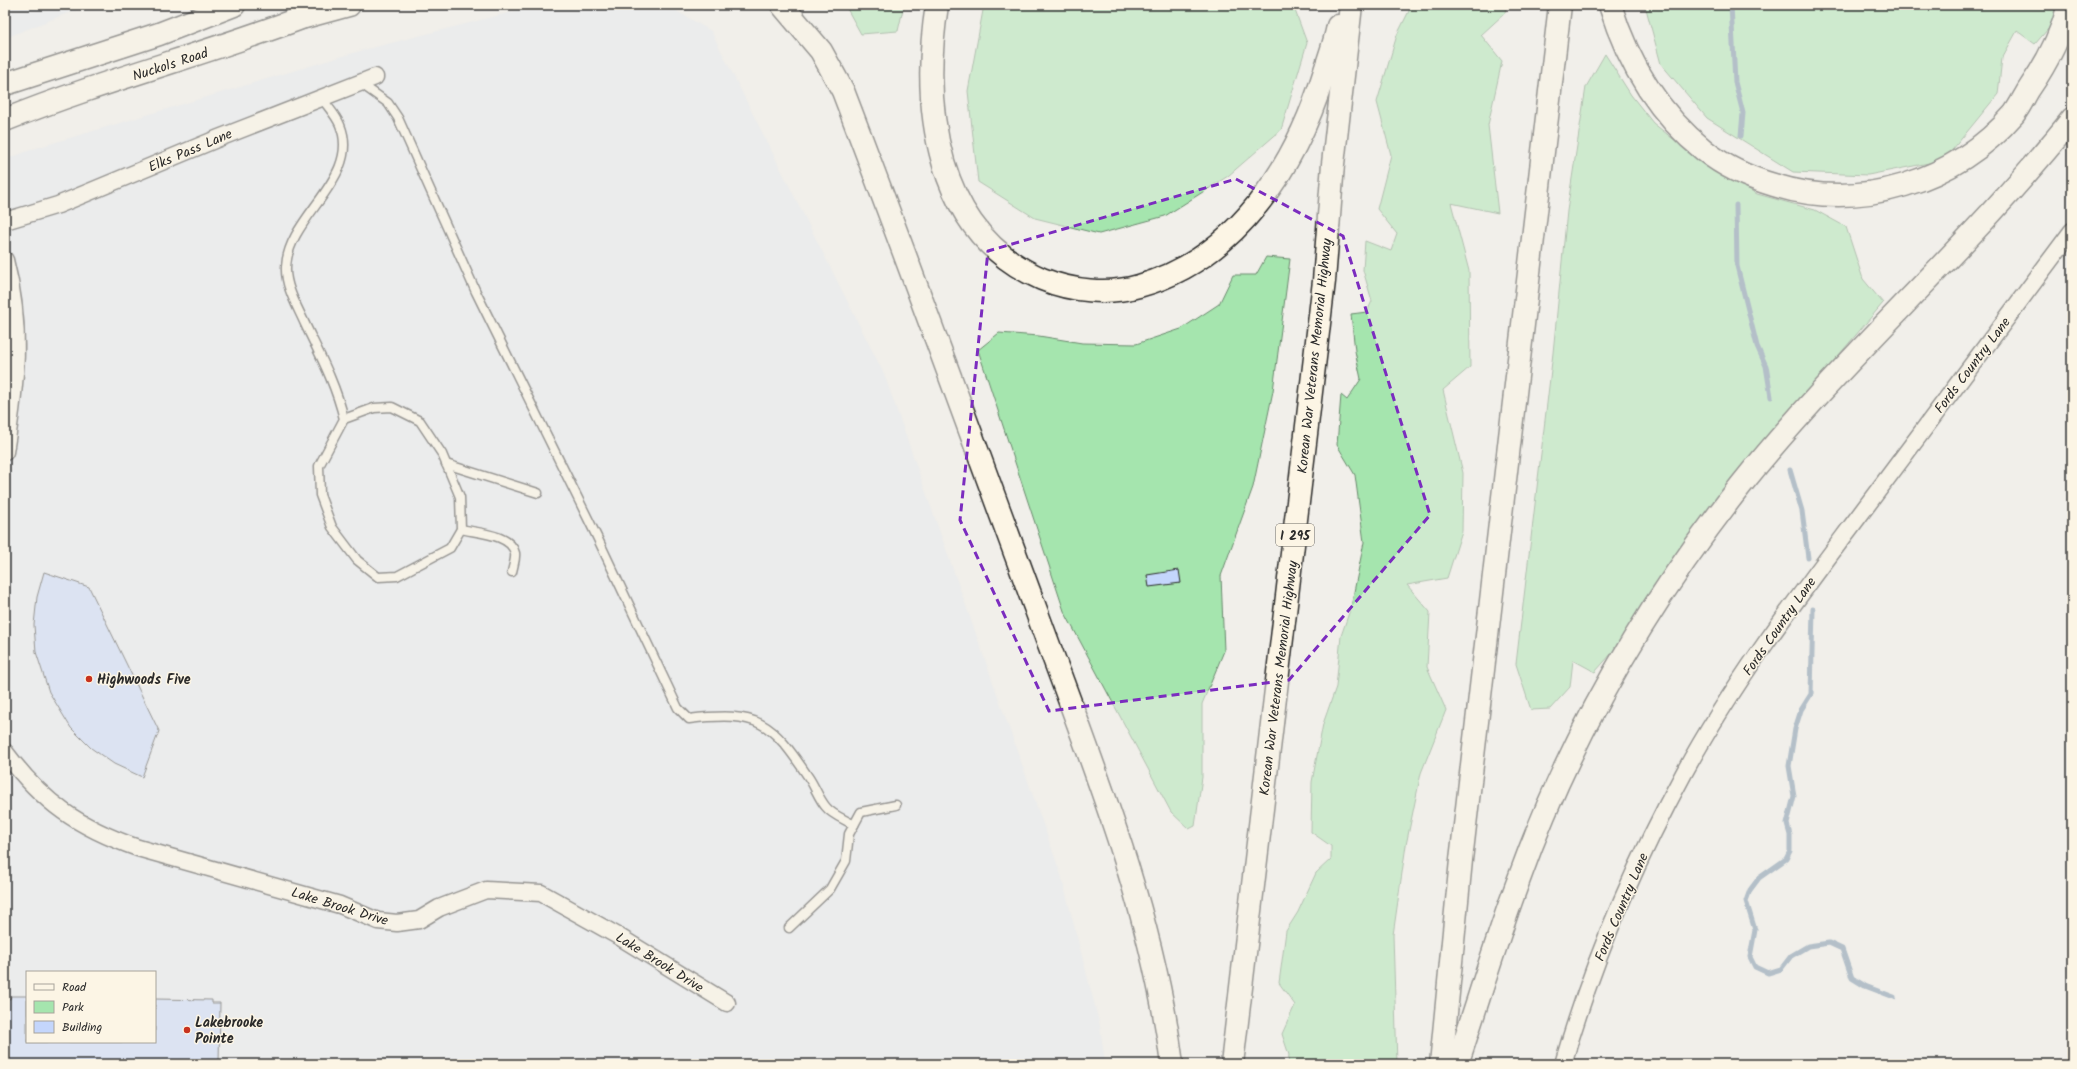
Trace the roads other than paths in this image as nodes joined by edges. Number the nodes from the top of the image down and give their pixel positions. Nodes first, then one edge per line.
1 (234, 5) edge
2 (334, 5) edge
3 (349, 5) edge
4 (782, 5) edge
5 (937, 5) edge
6 (1341, 5) edge
7 (1351, 5) edge
8 (1560, 5) edge
9 (1610, 5) edge
10 (2069, 5) edge
11 (305, 17) junction
12 (368, 80) joint
13 (5, 84) edge
14 (321, 97) junction
15 (2072, 119) edge
16 (5, 120) edge
17 (5, 221) edge
18 (2072, 230) edge
19 (5, 260) edge
20 (10, 389) edge
21 (344, 419) junction
22 (5, 452) edge
23 (446, 464) junction
24 (538, 493) dead end
25 (461, 529) junction
26 (512, 572) dead end
27 (5, 752) edge
28 (896, 805) dead end
29 (854, 825) junction
30 (790, 928) dead end
31 (726, 1003) dead end
32 (1172, 1064) edge
33 (1232, 1064) edge
34 (1441, 1064) edge
35 (1457, 1064) edge
36 (1563, 1064) edge

1 - 13 main road
2 - 11 main road, Nuckols Road
3 - 11 main road
4 - 32 main road
5 - 6 main road
7 - 33 main road, Korean War Veterans Memorial Highway / I 295
8 - 34 main road
9 - 10 main road
11 - 16 main road, Nuckols Road
12 - 14 street, Elks Pass Lane
12 - 29 lane
14 - 17 street, Elks Pass Lane
14 - 21 lane
15 - 35 main road
18 - 36 street, Fords Country Lane
19 - 20 street
20 - 22 street
21 - 23 lane
21 - 25 lane
23 - 24 lane
23 - 25 lane
25 - 26 lane
27 - 31 street, Lake Brook Drive
28 - 29 lane
29 - 30 lane

